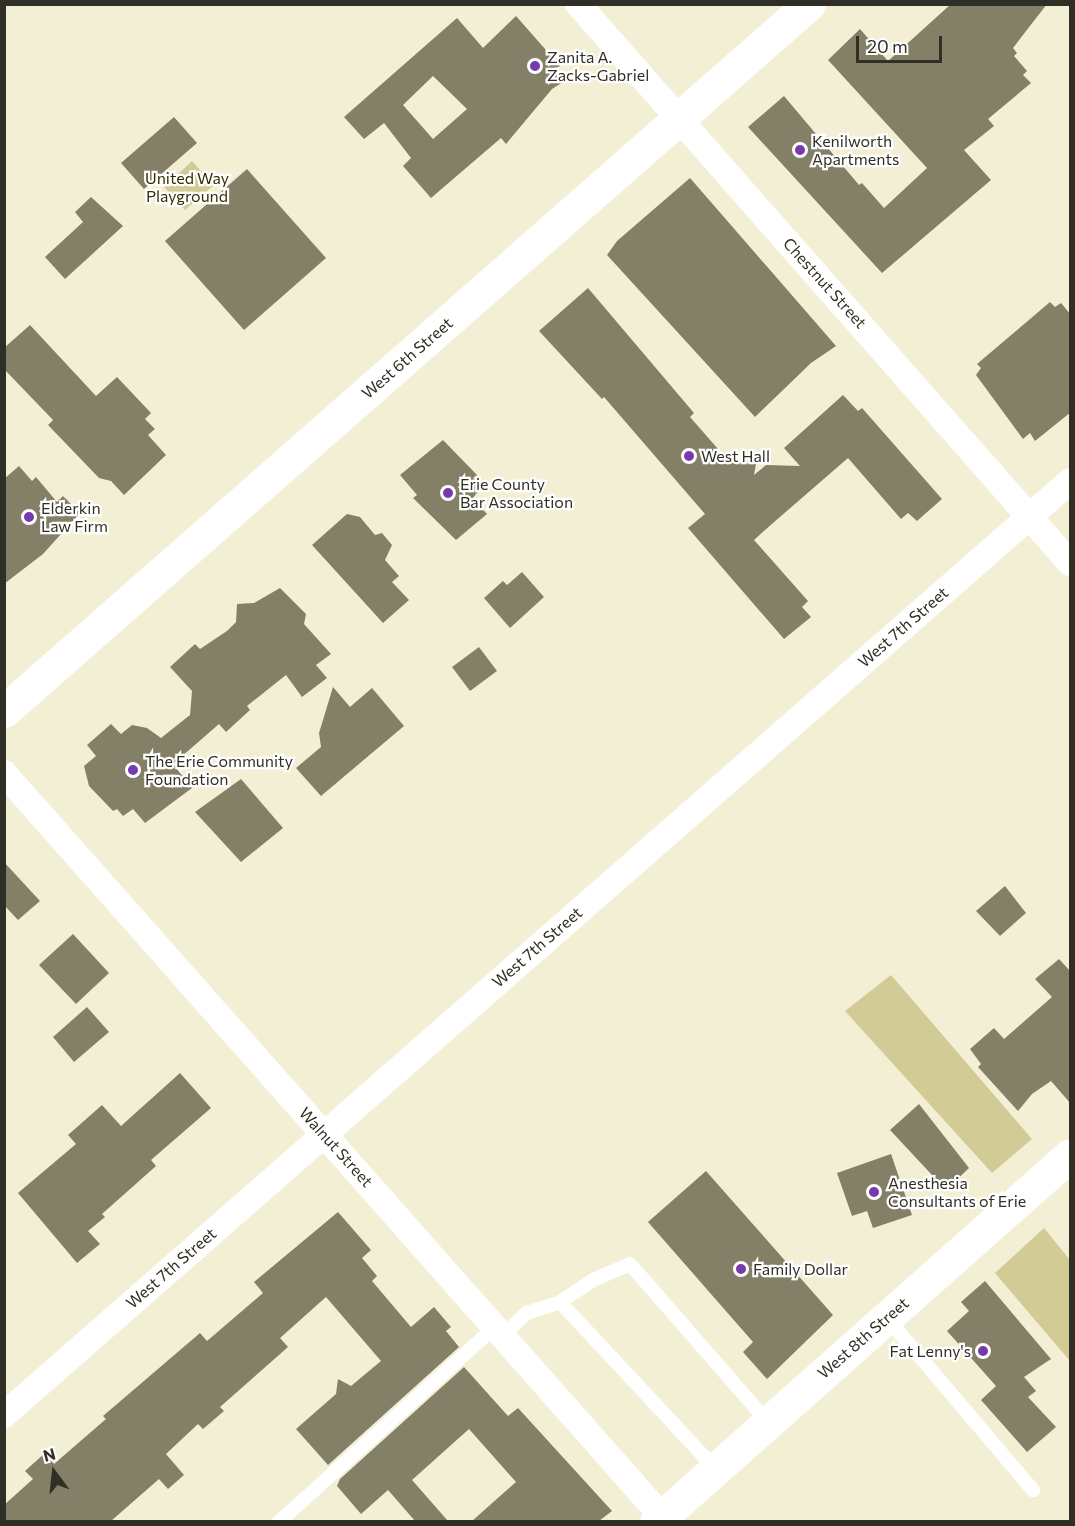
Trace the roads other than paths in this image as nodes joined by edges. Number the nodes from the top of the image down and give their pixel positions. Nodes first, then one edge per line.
1 (578, 4) edge
2 (809, 4) edge
3 (679, 119) junction
4 (1071, 481) edge
5 (1030, 517) junction
6 (1071, 563) edge
7 (4, 711) edge
8 (4, 773) edge
9 (324, 1134) junction
10 (1071, 1155) edge
11 (560, 1302) junction
12 (887, 1318) junction
13 (499, 1331) junction
14 (4, 1415) edge
15 (768, 1422) junction
16 (716, 1469) junction
17 (1033, 1490) dead end
18 (662, 1520) edge
19 (279, 1521) edge

1 - 3 street, Chestnut Street
2 - 3 main road, West 6th Street
3 - 5 street, Chestnut Street
3 - 7 main road, West 6th Street
4 - 5 street, West 7th Street
5 - 6 street, Chestnut Street
5 - 9 street, West 7th Street
8 - 9 street, Walnut Street
9 - 13 street, Walnut Street
9 - 14 street, West 7th Street
10 - 12 main road, West 8th Street
11 - 13 lane
11 - 15 lane
11 - 16 lane
12 - 15 main road, West 8th Street
12 - 17 lane
13 - 18 street, Walnut Street
13 - 19 lane
15 - 16 main road, West 8th Street
16 - 18 main road, West 8th Street

